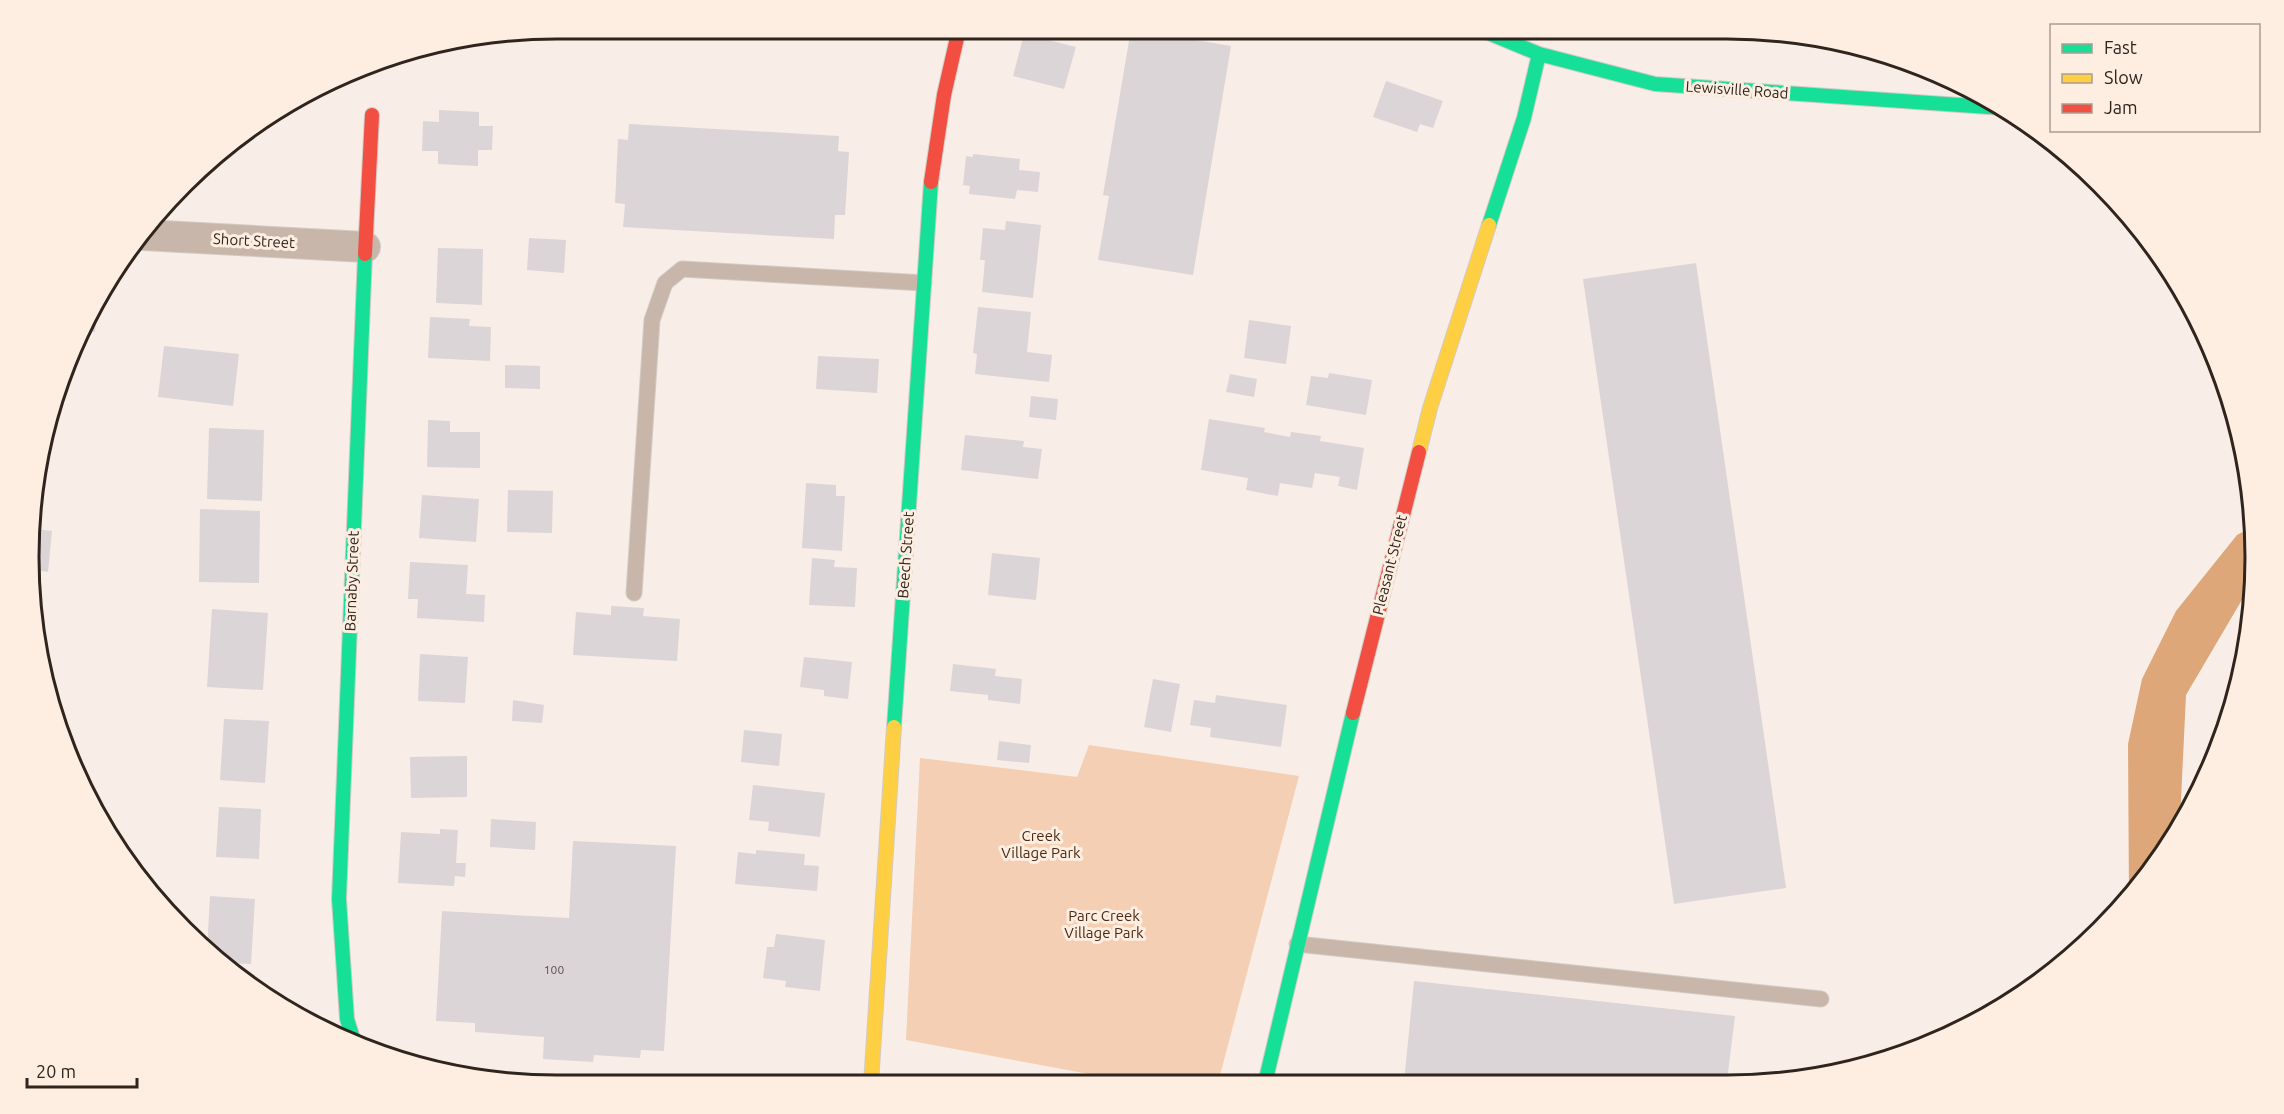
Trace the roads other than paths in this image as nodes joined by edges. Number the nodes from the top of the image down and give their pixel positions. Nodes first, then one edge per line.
1 (957, 39) edge
2 (1504, 39) edge
3 (1539, 54) junction
4 (1983, 107) edge
5 (372, 115) dead end
6 (151, 235) edge
7 (365, 247) junction
8 (924, 283) junction
9 (634, 593) dead end
10 (1297, 944) junction
11 (1821, 999) dead end
12 (351, 1032) edge
13 (872, 1075) edge
14 (1267, 1075) edge

1 - 8 street, Beech Street
2 - 3 street, Lewisville Road
3 - 4 street, Lewisville Road
3 - 10 street, Pleasant Street
5 - 7 street, Barnaby Street
6 - 7 street, Short Street
7 - 12 street, Barnaby Street
8 - 9 lane
8 - 13 street, Beech Street
10 - 11 lane
10 - 14 street, Pleasant Street

